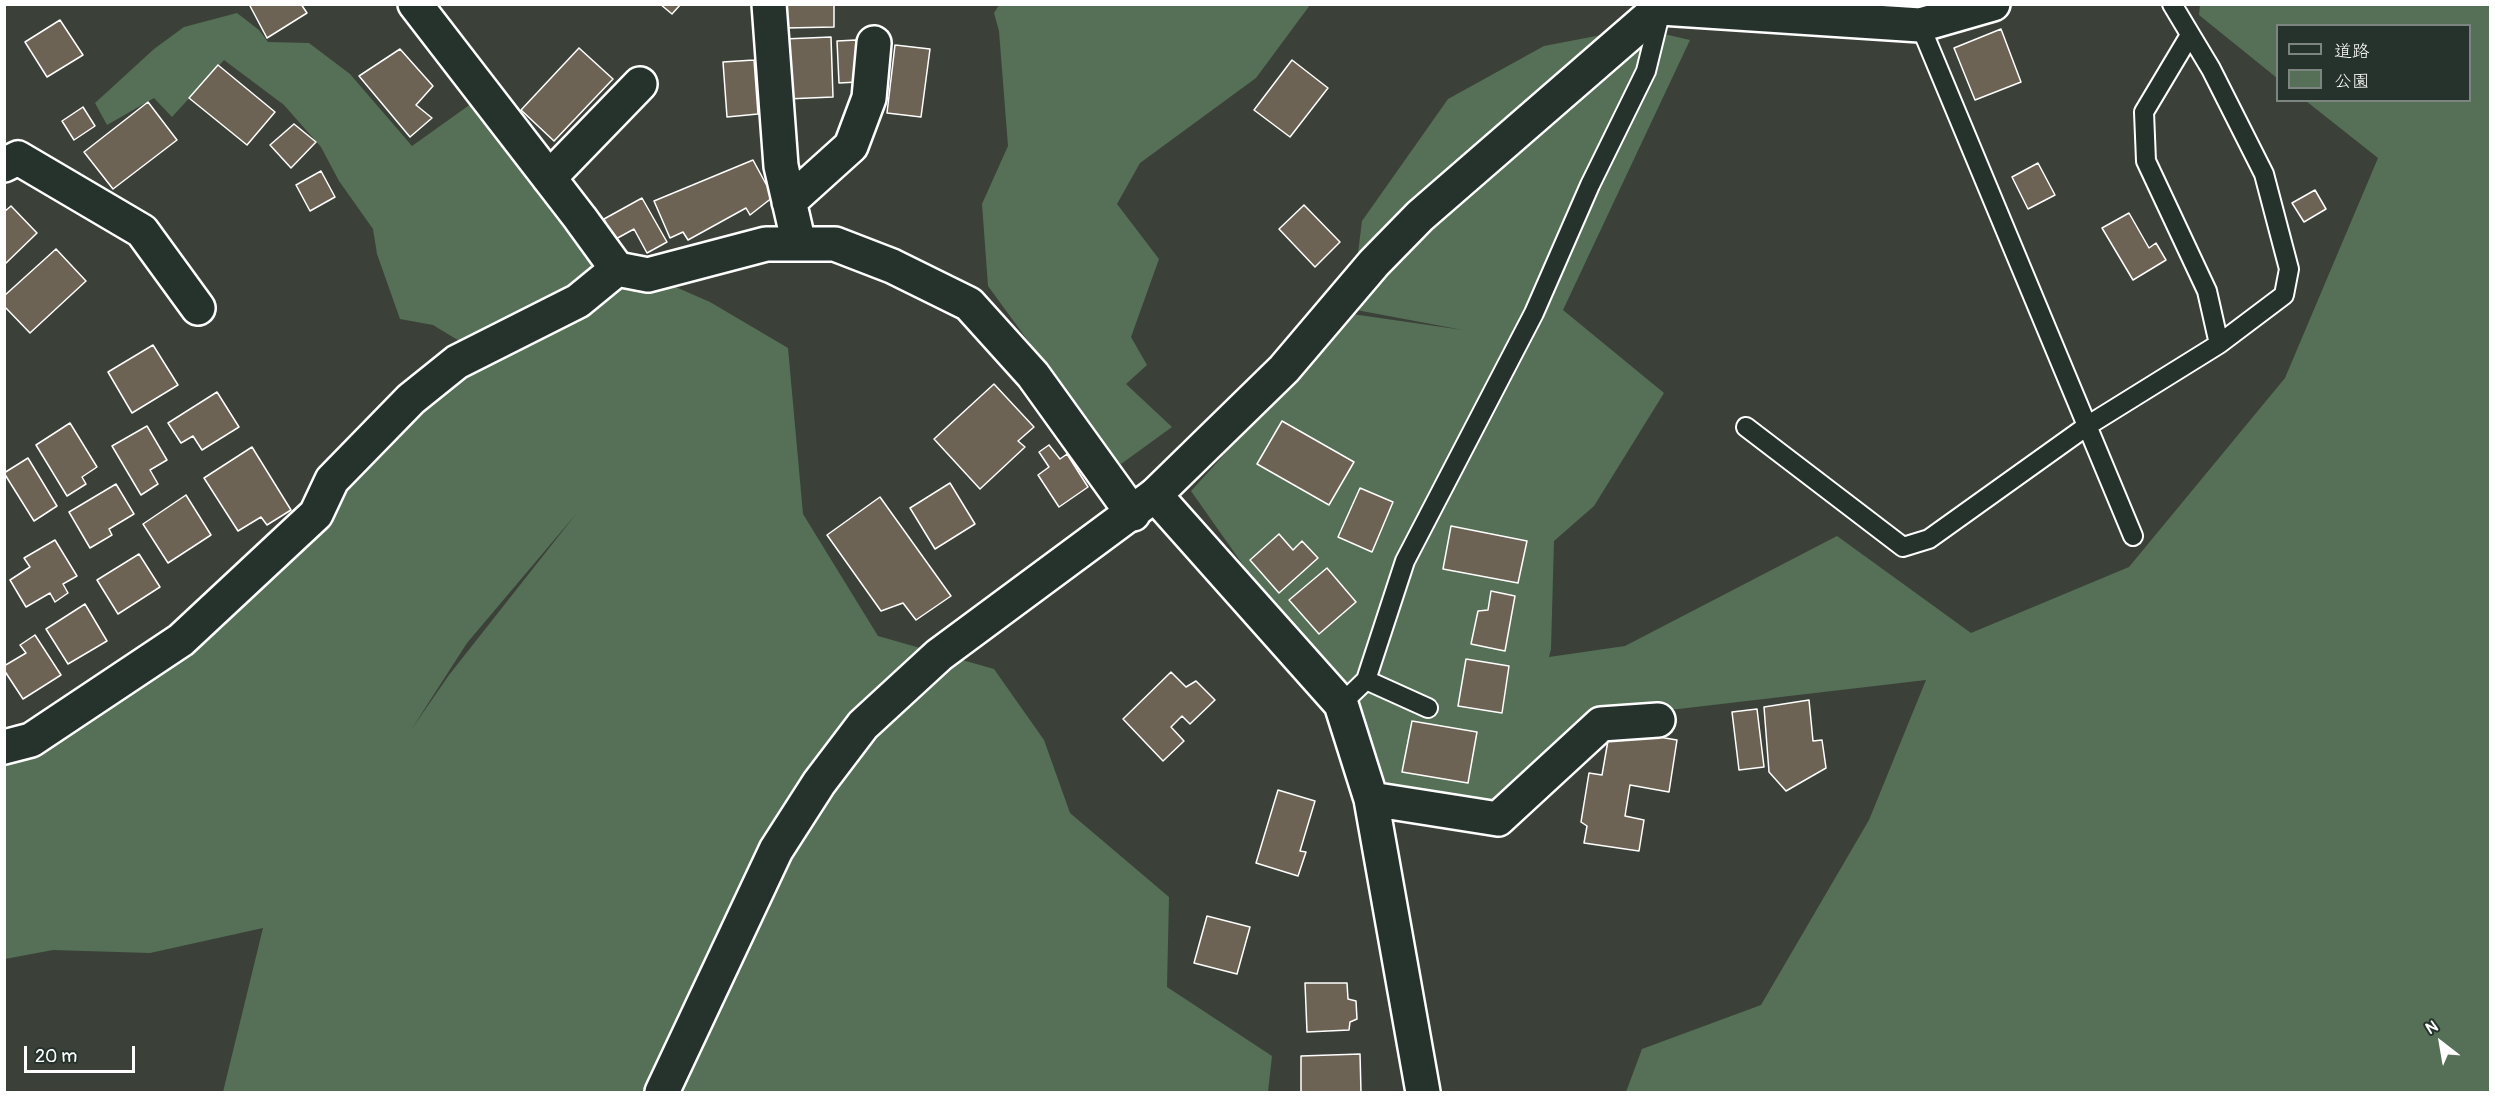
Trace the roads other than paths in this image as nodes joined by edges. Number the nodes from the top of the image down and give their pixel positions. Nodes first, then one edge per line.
1 (415, 4) edge
2 (769, 4) edge
3 (1993, 4) edge
4 (2172, 4) edge
5 (1663, 6) edge
6 (1920, 25) junction
7 (2190, 35) junction
8 (874, 43) dead end
9 (640, 84) dead end
10 (4, 165) edge
11 (549, 178) junction
12 (789, 201) junction
13 (799, 244) junction
14 (617, 269) junction
15 (198, 308) dead end
16 (2219, 344) junction
17 (2087, 426) junction
18 (1746, 427) dead end
19 (1144, 505) junction
20 (2133, 536) dead end
21 (1366, 681) junction
22 (1341, 704) junction
23 (1428, 708) dead end
24 (1658, 720) dead end
25 (4, 747) edge
26 (1371, 799) junction
27 (662, 1092) edge
28 (1424, 1092) edge

1 - 11 street
2 - 12 street
3 - 6 street
4 - 7 lane
5 - 6 street
5 - 19 street
5 - 21 lane
6 - 17 lane
7 - 16 lane
7 - 16 lane
8 - 12 street
9 - 11 street
10 - 15 street
11 - 14 street
12 - 13 street
13 - 14 street
13 - 19 street
14 - 25 street
16 - 17 lane
17 - 18 lane
17 - 20 lane
19 - 22 street
19 - 27 street
21 - 22 lane
21 - 23 lane
22 - 26 street
24 - 26 street
26 - 28 street

